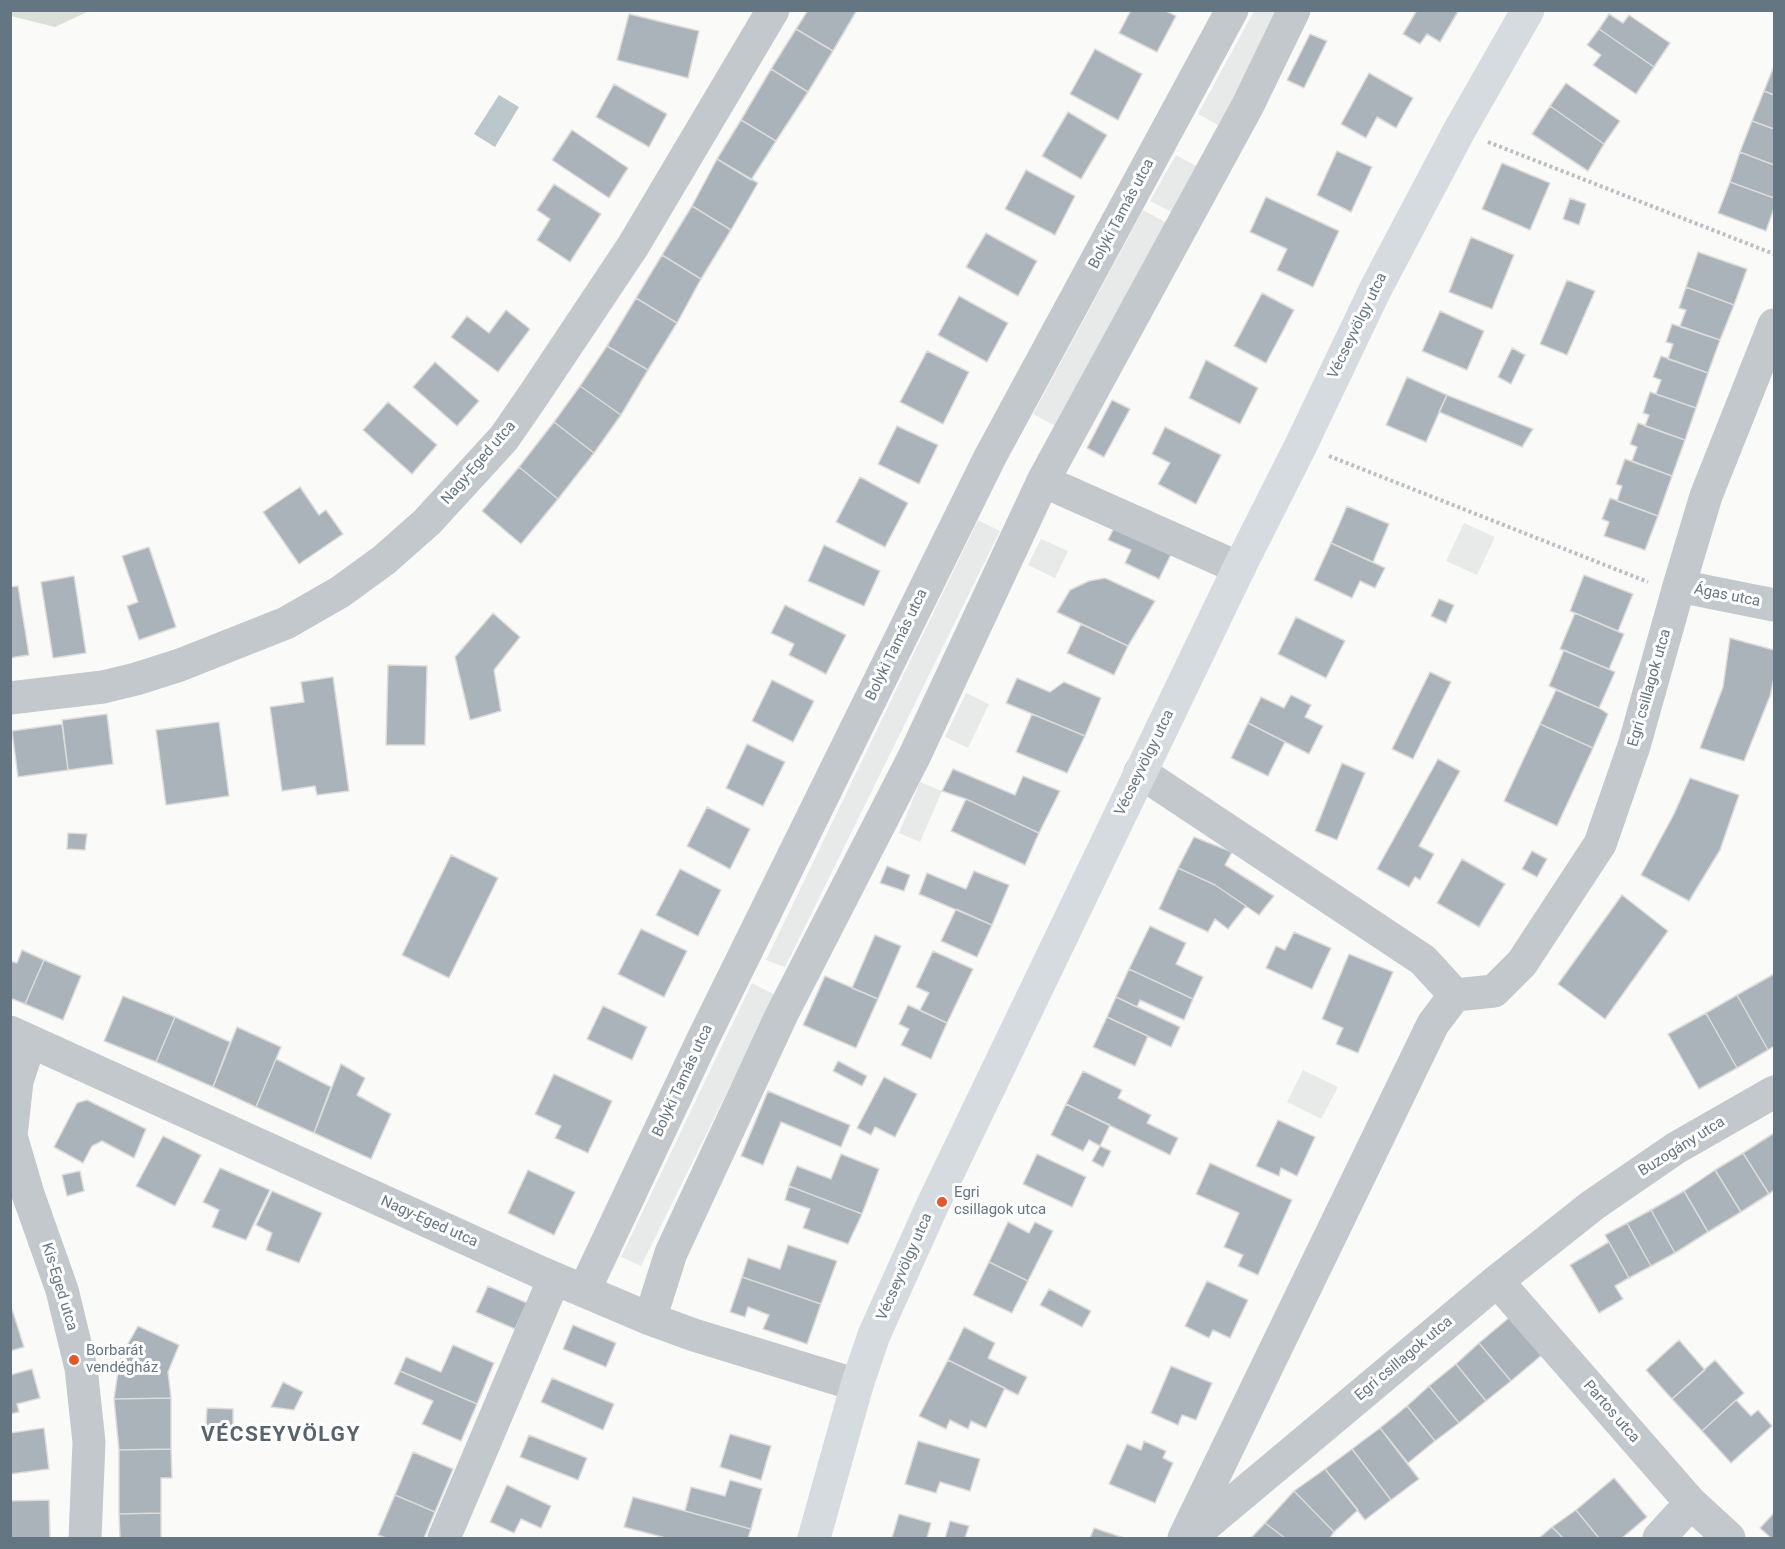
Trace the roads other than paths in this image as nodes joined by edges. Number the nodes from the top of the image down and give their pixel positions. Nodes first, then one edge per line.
1 (773, 10) edge
2 (1232, 10) edge
3 (1294, 10) edge
4 (1528, 10) edge
5 (1774, 325) edge
6 (1043, 481) junction
7 (1239, 568) junction
8 (1679, 586) junction
9 (1774, 605) edge
10 (10, 698) edge
11 (1140, 772) junction
12 (1455, 995) junction
13 (20, 1037) edge
14 (1774, 1092) edge
15 (1593, 1205) joint
16 (554, 1279) junction
17 (1497, 1281) junction
18 (584, 1291) junction
19 (650, 1319) junction
20 (857, 1385) junction
21 (1690, 1503) junction
22 (85, 1539) edge
23 (444, 1539) edge
24 (814, 1539) edge
25 (1184, 1539) edge
26 (1190, 1539) edge
27 (1659, 1539) edge
28 (1729, 1539) edge

1 - 10 street, Nagy-Eged utca
2 - 18 street, Bolyki Tamás utca
3 - 6 street
4 - 7 main road, Vécseyvölgy utca
5 - 8 street, Egri csillagok utca
6 - 7 street
6 - 19 street
7 - 11 main road, Vécseyvölgy utca
8 - 9 street, Ágas utca
8 - 12 street, Egri csillagok utca
11 - 12 street
11 - 20 main road, Vécseyvölgy utca
12 - 25 street
13 - 16 street, Nagy-Eged utca
13 - 22 street, Kis-Eged utca
14 - 15 street, Buzogány utca
15 - 17 street, Egri csillagok utca
16 - 18 street, Nagy-Eged utca
16 - 23 street
17 - 21 street, Partos utca
17 - 26 street, Egri csillagok utca
18 - 19 street, Nagy-Eged utca
19 - 20 street, Nagy-Eged utca
20 - 24 main road, Vécseyvölgy utca
21 - 27 street
21 - 28 street, Partos utca

